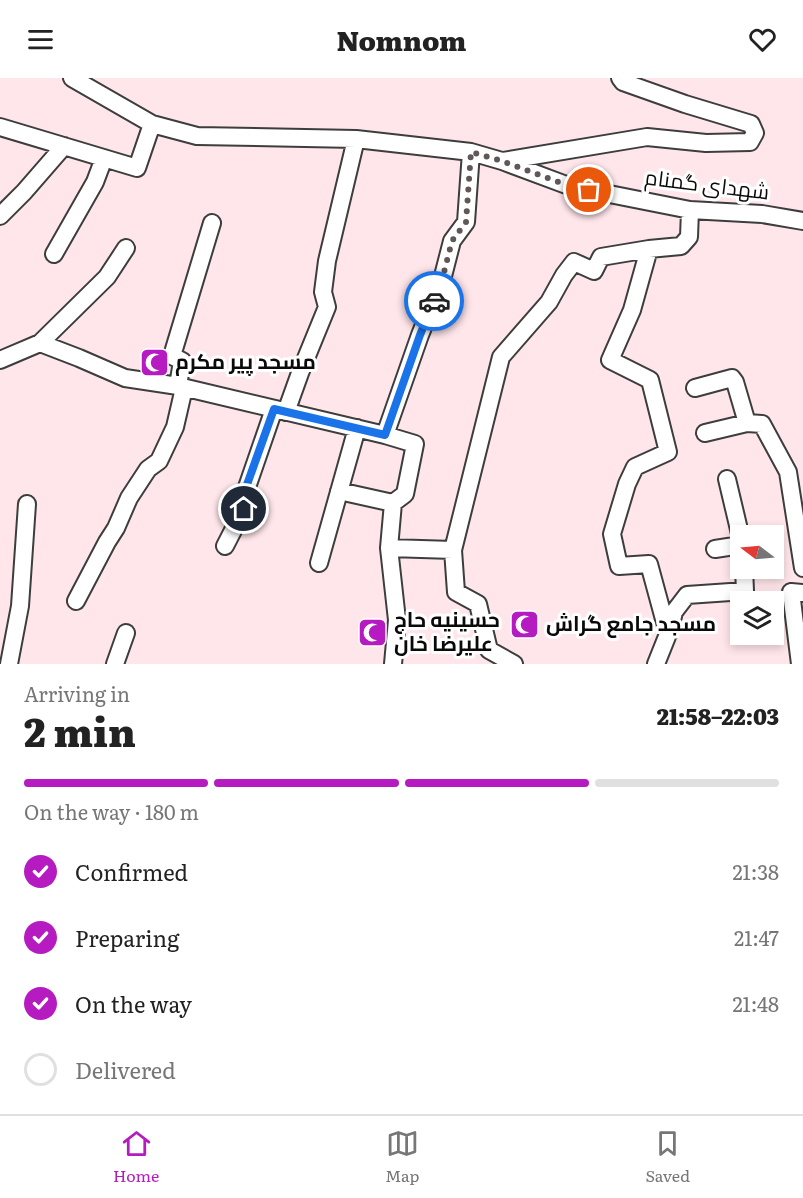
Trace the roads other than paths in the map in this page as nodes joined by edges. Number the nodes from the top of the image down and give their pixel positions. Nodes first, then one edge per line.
1 (72, 78) edge
2 (620, 78) edge
3 (152, 124) junction
4 (0, 127) edge
5 (356, 139) junction
6 (64, 146) junction
7 (471, 152) junction
8 (104, 158) junction
9 (502, 161) junction
10 (690, 210) junction
11 (0, 216) edge
12 (803, 220) edge
13 (212, 223) dead end
14 (126, 248) dead end
15 (649, 249) junction
16 (54, 254) dead end
17 (40, 343) junction
18 (0, 360) edge
19 (181, 387) junction
20 (695, 388) dead end
21 (280, 411) junction
22 (747, 423) junction
23 (357, 428) junction
24 (705, 433) dead end
25 (385, 435) junction
26 (795, 471) edge
27 (727, 479) dead end
28 (339, 490) junction
29 (393, 503) junction
30 (27, 504) dead end
31 (738, 525) edge
32 (225, 546) dead end
33 (730, 547) edge
34 (389, 548) junction
35 (715, 549) dead end
36 (453, 550) junction
37 (319, 563) dead end
38 (803, 568) edge
39 (744, 579) edge
40 (803, 593) edge
41 (76, 600) dead end
42 (126, 633) dead end
43 (668, 634) junction
44 (9, 664) edge
45 (115, 664) edge
46 (393, 664) edge
47 (514, 664) edge
48 (656, 664) edge
49 (800, 664) edge

1 - 3 street, شهدای گمنام
2 - 9 street
3 - 5 street, شهدای گمنام
3 - 8 street
4 - 6 street
5 - 7 street, شهدای گمنام
5 - 21 street
6 - 8 street
6 - 11 street
7 - 9 street, شهدای گمنام
7 - 25 street
8 - 16 street
9 - 10 street, شهدای گمنام
10 - 12 street, شهدای گمنام
10 - 15 street
13 - 19 street
14 - 17 street
15 - 36 street
15 - 43 street
17 - 18 street
17 - 19 street
19 - 21 street
19 - 41 street
20 - 22 street
21 - 23 street
21 - 32 street
22 - 24 street
22 - 26 street
23 - 25 street
23 - 28 street
25 - 29 street
26 - 38 street
27 - 31 street
28 - 29 street
28 - 37 street
29 - 34 street
30 - 44 street
33 - 35 street
34 - 36 street
34 - 46 street
36 - 47 street
39 - 43 street
40 - 49 street
42 - 45 street
43 - 48 street

